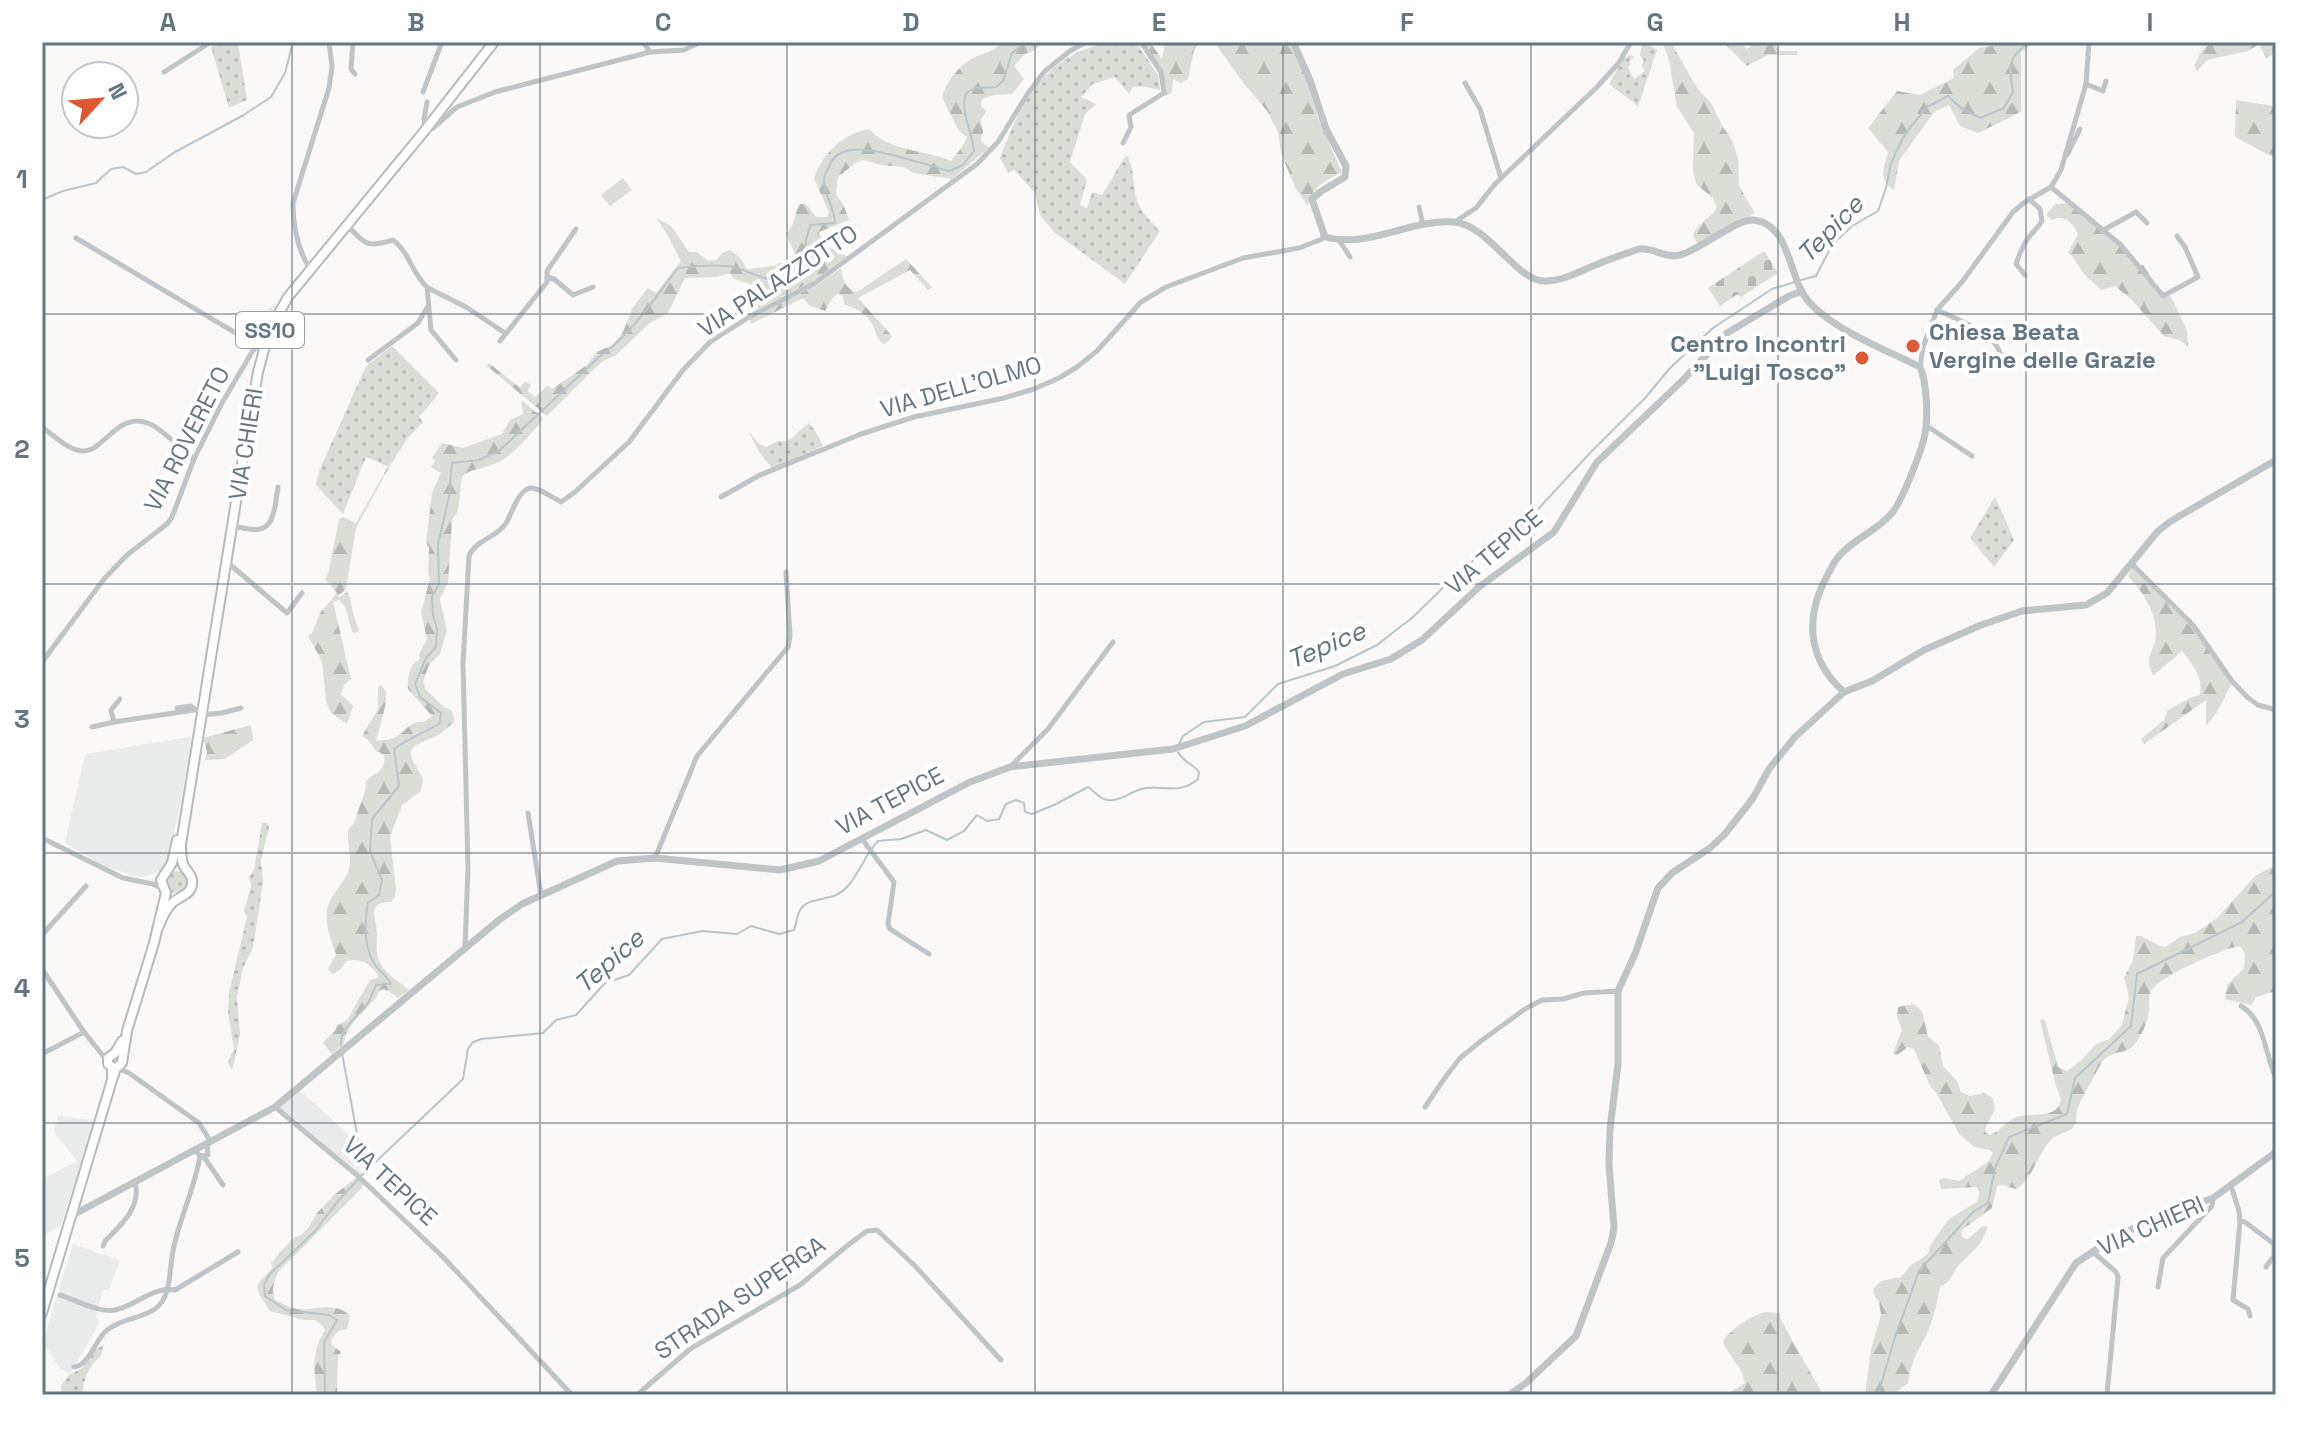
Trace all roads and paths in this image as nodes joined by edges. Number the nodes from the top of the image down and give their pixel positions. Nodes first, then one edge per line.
1 (211, 42) edge
2 (329, 42) edge
3 (353, 42) edge
4 (442, 42) edge
5 (494, 42) edge
6 (643, 42) edge
7 (701, 42) edge
8 (1086, 42) edge
9 (1141, 42) edge
10 (1293, 42) edge
11 (1631, 42) edge
12 (2089, 42) edge
13 (650, 52) junction
14 (164, 72) dead end
15 (355, 74) dead end
16 (2106, 81) dead end
17 (1465, 83) dead end
18 (2086, 84) junction
19 (423, 92) dead end
20 (427, 102) dead end
21 (2080, 129) dead end
22 (424, 132) junction
23 (1123, 143) dead end
24 (2063, 163) junction
25 (1501, 178) junction
26 (2051, 187) junction
27 (2029, 199) junction
28 (1419, 207) dead end
29 (1456, 221) junction
30 (2147, 223) dead end
31 (347, 224) junction
32 (1423, 225) junction
33 (576, 229) dead end
34 (2102, 231) junction
35 (1323, 235) junction
36 (2177, 236) dead end
37 (76, 238) dead end
38 (1339, 240) junction
39 (1350, 257) dead end
40 (310, 269) junction
41 (2025, 275) dead end
42 (547, 277) junction
43 (427, 287) junction
44 (593, 287) dead end
45 (1801, 289) junction
46 (429, 305) junction
47 (1937, 310) junction
48 (505, 333) junction
49 (500, 341) dead end
50 (260, 348) junction
51 (368, 360) dead end
52 (456, 360) dead end
53 (2000, 360) dead end
54 (1920, 367) junction
55 (1925, 426) junction
56 (42, 427) edge
57 (1972, 456) dead end
58 (194, 459) junction
59 (2276, 460) edge
60 (278, 487) dead end
61 (721, 497) dead end
62 (232, 526) junction
63 (226, 561) junction
64 (2132, 564) junction
65 (786, 572) dead end
66 (302, 593) dead end
67 (1113, 642) dead end
68 (42, 662) edge
69 (1844, 692) junction
70 (120, 699) dead end
71 (177, 708) dead end
72 (241, 708) dead end
73 (2276, 710) edge
74 (199, 711) junction
75 (114, 722) junction
76 (92, 727) dead end
77 (198, 730) junction
78 (1010, 767) junction
79 (528, 813) dead end
80 (42, 838) edge
81 (861, 839) junction
82 (655, 858) junction
83 (184, 868) junction
84 (166, 872) junction
85 (143, 882) junction
86 (86, 886) dead end
87 (164, 891) junction
88 (541, 895) junction
89 (180, 897) junction
90 (159, 926) junction
91 (42, 935) edge
92 (465, 947) junction
93 (929, 954) dead end
94 (43, 973) edge
95 (1618, 991) junction
96 (2241, 1006) dead end
97 (84, 1032) junction
98 (42, 1054) edge
99 (114, 1061) junction
100 (2276, 1078) edge
101 (275, 1107) junction
102 (1425, 1107) dead end
103 (209, 1143) junction
104 (2276, 1152) edge
105 (200, 1154) junction
106 (135, 1182) junction
107 (223, 1185) dead end
108 (2231, 1186) junction
109 (2213, 1198) junction
110 (71, 1216) junction
111 (2240, 1221) junction
112 (103, 1246) dead end
113 (2093, 1251) junction
114 (238, 1252) dead end
115 (2266, 1267) dead end
116 (2158, 1287) dead end
117 (168, 1289) junction
118 (60, 1295) dead end
119 (42, 1313) edge
120 (2250, 1316) dead end
121 (1001, 1360) dead end
122 (74, 1367) dead end
123 (572, 1395) edge
124 (637, 1395) edge
125 (1509, 1395) edge
126 (1991, 1395) edge
127 (2107, 1395) edge

1 - 14 street
2 - 40 street
3 - 15 street
4 - 19 street
5 - 22 main road, VIA CHIERI / SS10
6 - 13 street
7 - 13 street
8 - 92 street, VIA PALAZZOTTO
9 - 23 street
10 - 35 street
11 - 25 street
12 - 18 street
13 - 22 street
16 - 18 street
17 - 25 street
18 - 24 street
20 - 22 street
21 - 24 street
22 - 31 main road, VIA CHIERI / SS10
24 - 26 street
25 - 29 street
26 - 27 street
26 - 34 street
27 - 41 street
27 - 47 street
28 - 32 street
29 - 32 street
29 - 45 street
30 - 34 street
31 - 40 main road, VIA CHIERI / SS10
31 - 43 street
32 - 38 street
33 - 42 street
34 - 36 street
35 - 38 street
35 - 61 street, VIA DELL'OLMO
37 - 50 street
38 - 39 street
40 - 50 main road, VIA CHIERI / SS10
42 - 44 street
42 - 48 street
43 - 46 street
43 - 48 street
45 - 54 street
45 - 78 street, VIA TEPICE
46 - 51 street
46 - 52 street
47 - 53 street
47 - 54 street
48 - 49 street
50 - 58 street, VIA ROVERETO
50 - 62 main road, VIA CHIERI / SS10
54 - 55 street
55 - 57 street
55 - 69 street
56 - 58 street
58 - 68 street, VIA ROVERETO
59 - 64 street
60 - 62 street
62 - 63 main road, VIA CHIERI / SS10
63 - 66 street
63 - 74 main road, VIA CHIERI / SS10
64 - 69 street
64 - 73 street
65 - 82 street
67 - 78 street
69 - 95 street
70 - 75 street
71 - 74 street
72 - 74 street
74 - 75 street
74 - 77 main road, VIA CHIERI / SS10
75 - 76 street
77 - 83 main road, VIA CHIERI / SS10
77 - 84 main road, VIA CHIERI / SS10
78 - 81 street, VIA TEPICE
79 - 88 street
80 - 85 street
81 - 82 street, VIA TEPICE
81 - 93 street
82 - 88 street, VIA TEPICE
83 - 84 main road
83 - 89 main road, VIA CHIERI / SS10
84 - 85 street
84 - 87 main road, VIA CHIERI / SS10
85 - 87 street
86 - 91 street
87 - 89 main road
87 - 90 main road, VIA CHIERI
88 - 92 street, VIA TEPICE
89 - 90 main road, VIA CHIERI
90 - 99 main road
92 - 101 street, VIA TEPICE
94 - 97 street
95 - 102 street
95 - 125 street
96 - 100 street
97 - 98 street
97 - 99 street
99 - 103 street
99 - 110 main road
101 - 103 street, VIA TEPICE
101 - 123 street, VIA TEPICE
103 - 105 street, VIA TEPICE
104 - 108 street, VIA CHIERI
105 - 106 street, VIA TEPICE
105 - 107 street
105 - 117 street
106 - 110 street, VIA TEPICE
106 - 112 street
108 - 109 street, VIA CHIERI
108 - 111 street
109 - 113 street, VIA CHIERI
109 - 116 street
110 - 119 main road
111 - 115 street
111 - 120 street
113 - 126 street, VIA CHIERI
113 - 127 street
114 - 117 street
117 - 118 street
117 - 122 street
121 - 124 street, STRADA SUPERGA

